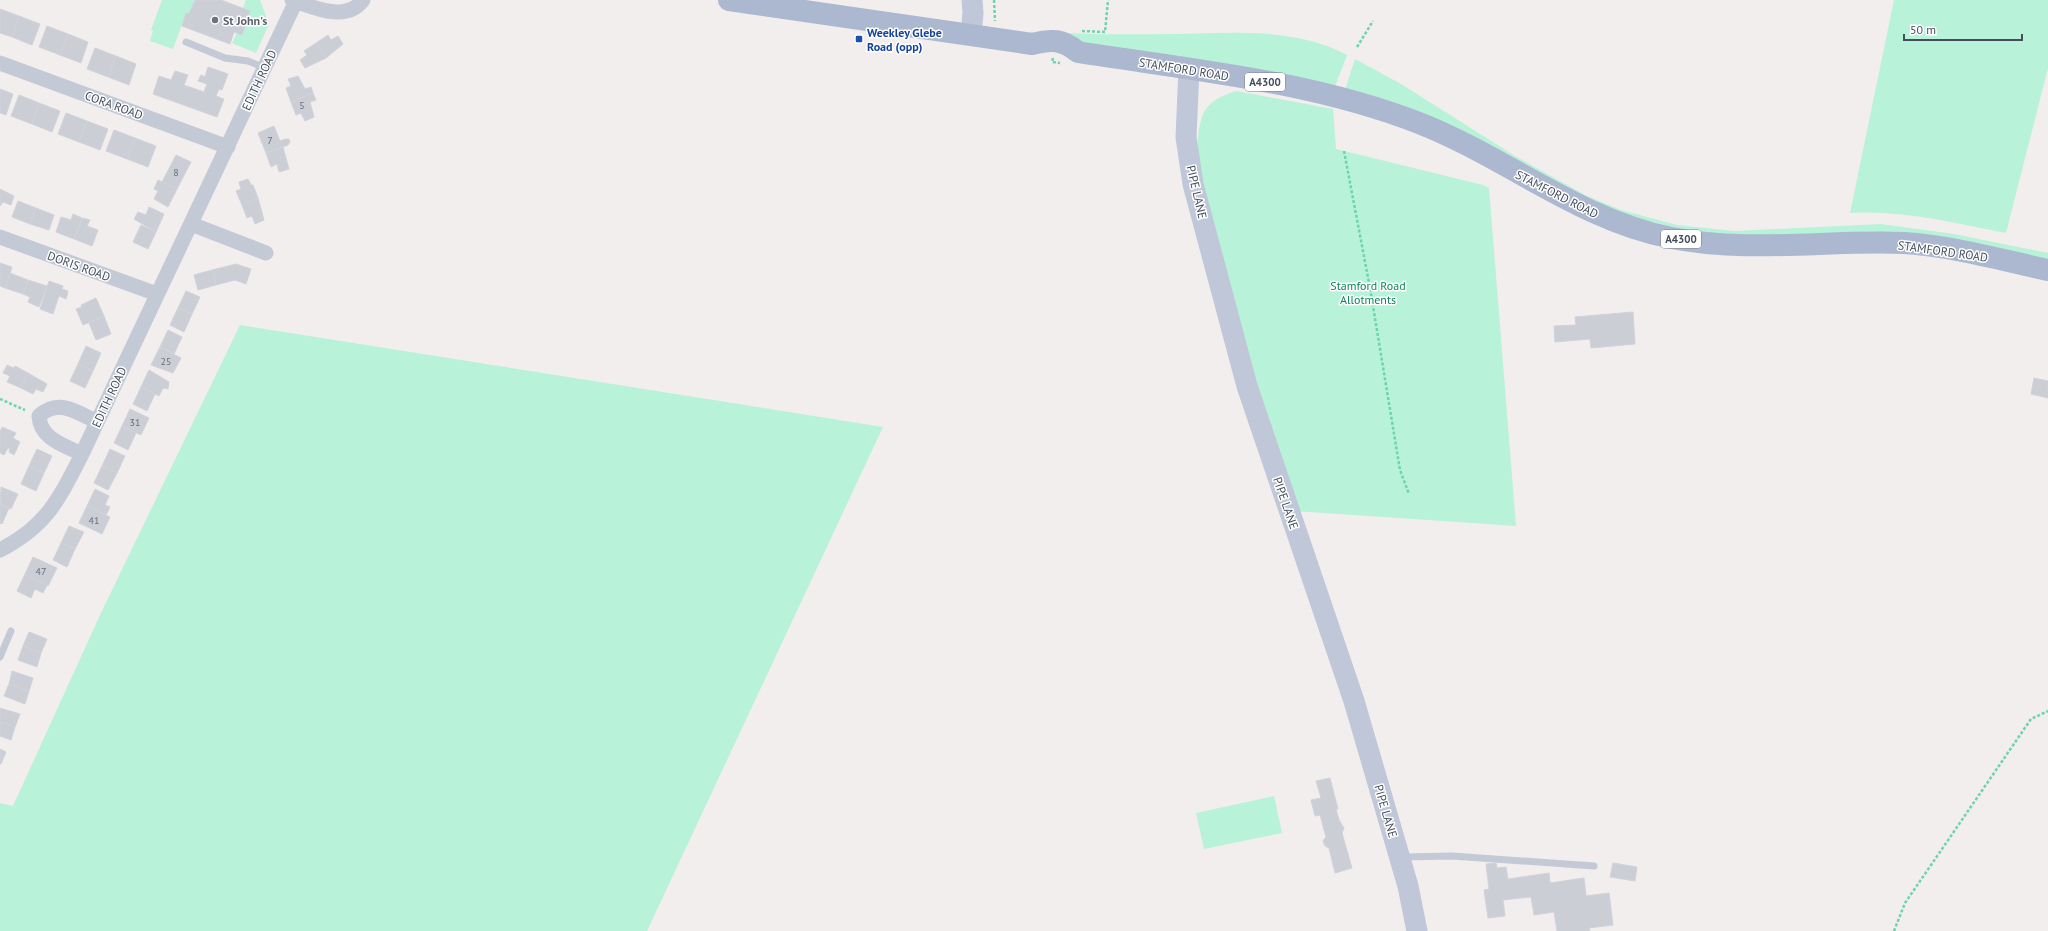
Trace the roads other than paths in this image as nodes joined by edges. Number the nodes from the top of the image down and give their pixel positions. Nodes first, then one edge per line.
1 (363, 0) edge
2 (729, 0) edge
3 (972, 0) edge
4 (294, 1) edge
5 (971, 35) junction
6 (186, 42) dead end
7 (0, 63) edge
8 (265, 68) junction
9 (1189, 69) junction
10 (228, 147) junction
11 (191, 224) junction
12 (0, 237) edge
13 (266, 253) dead end
14 (2048, 270) edge
15 (157, 294) junction
16 (97, 422) junction
17 (82, 454) junction
18 (0, 550) edge
19 (11, 631) dead end
20 (0, 657) edge
21 (1400, 857) junction
22 (1594, 866) dead end
23 (1417, 931) edge

1 - 4 street, EDITH ROAD
2 - 5 main road, STAMFORD ROAD / A4300
3 - 5 street
4 - 8 street, EDITH ROAD
5 - 9 main road, STAMFORD ROAD / A4300
6 - 8 lane
7 - 10 street, CORA ROAD
8 - 10 street, EDITH ROAD
9 - 14 main road, STAMFORD ROAD / A4300
9 - 21 street, PIPE LANE
10 - 11 street, EDITH ROAD
11 - 13 street
11 - 15 street, EDITH ROAD
12 - 15 street, DORIS ROAD
15 - 16 street, EDITH ROAD
16 - 17 street, EDITH ROAD
16 - 17 street
17 - 18 street, EDITH ROAD
19 - 20 lane
21 - 22 lane
21 - 23 street, PIPE LANE

